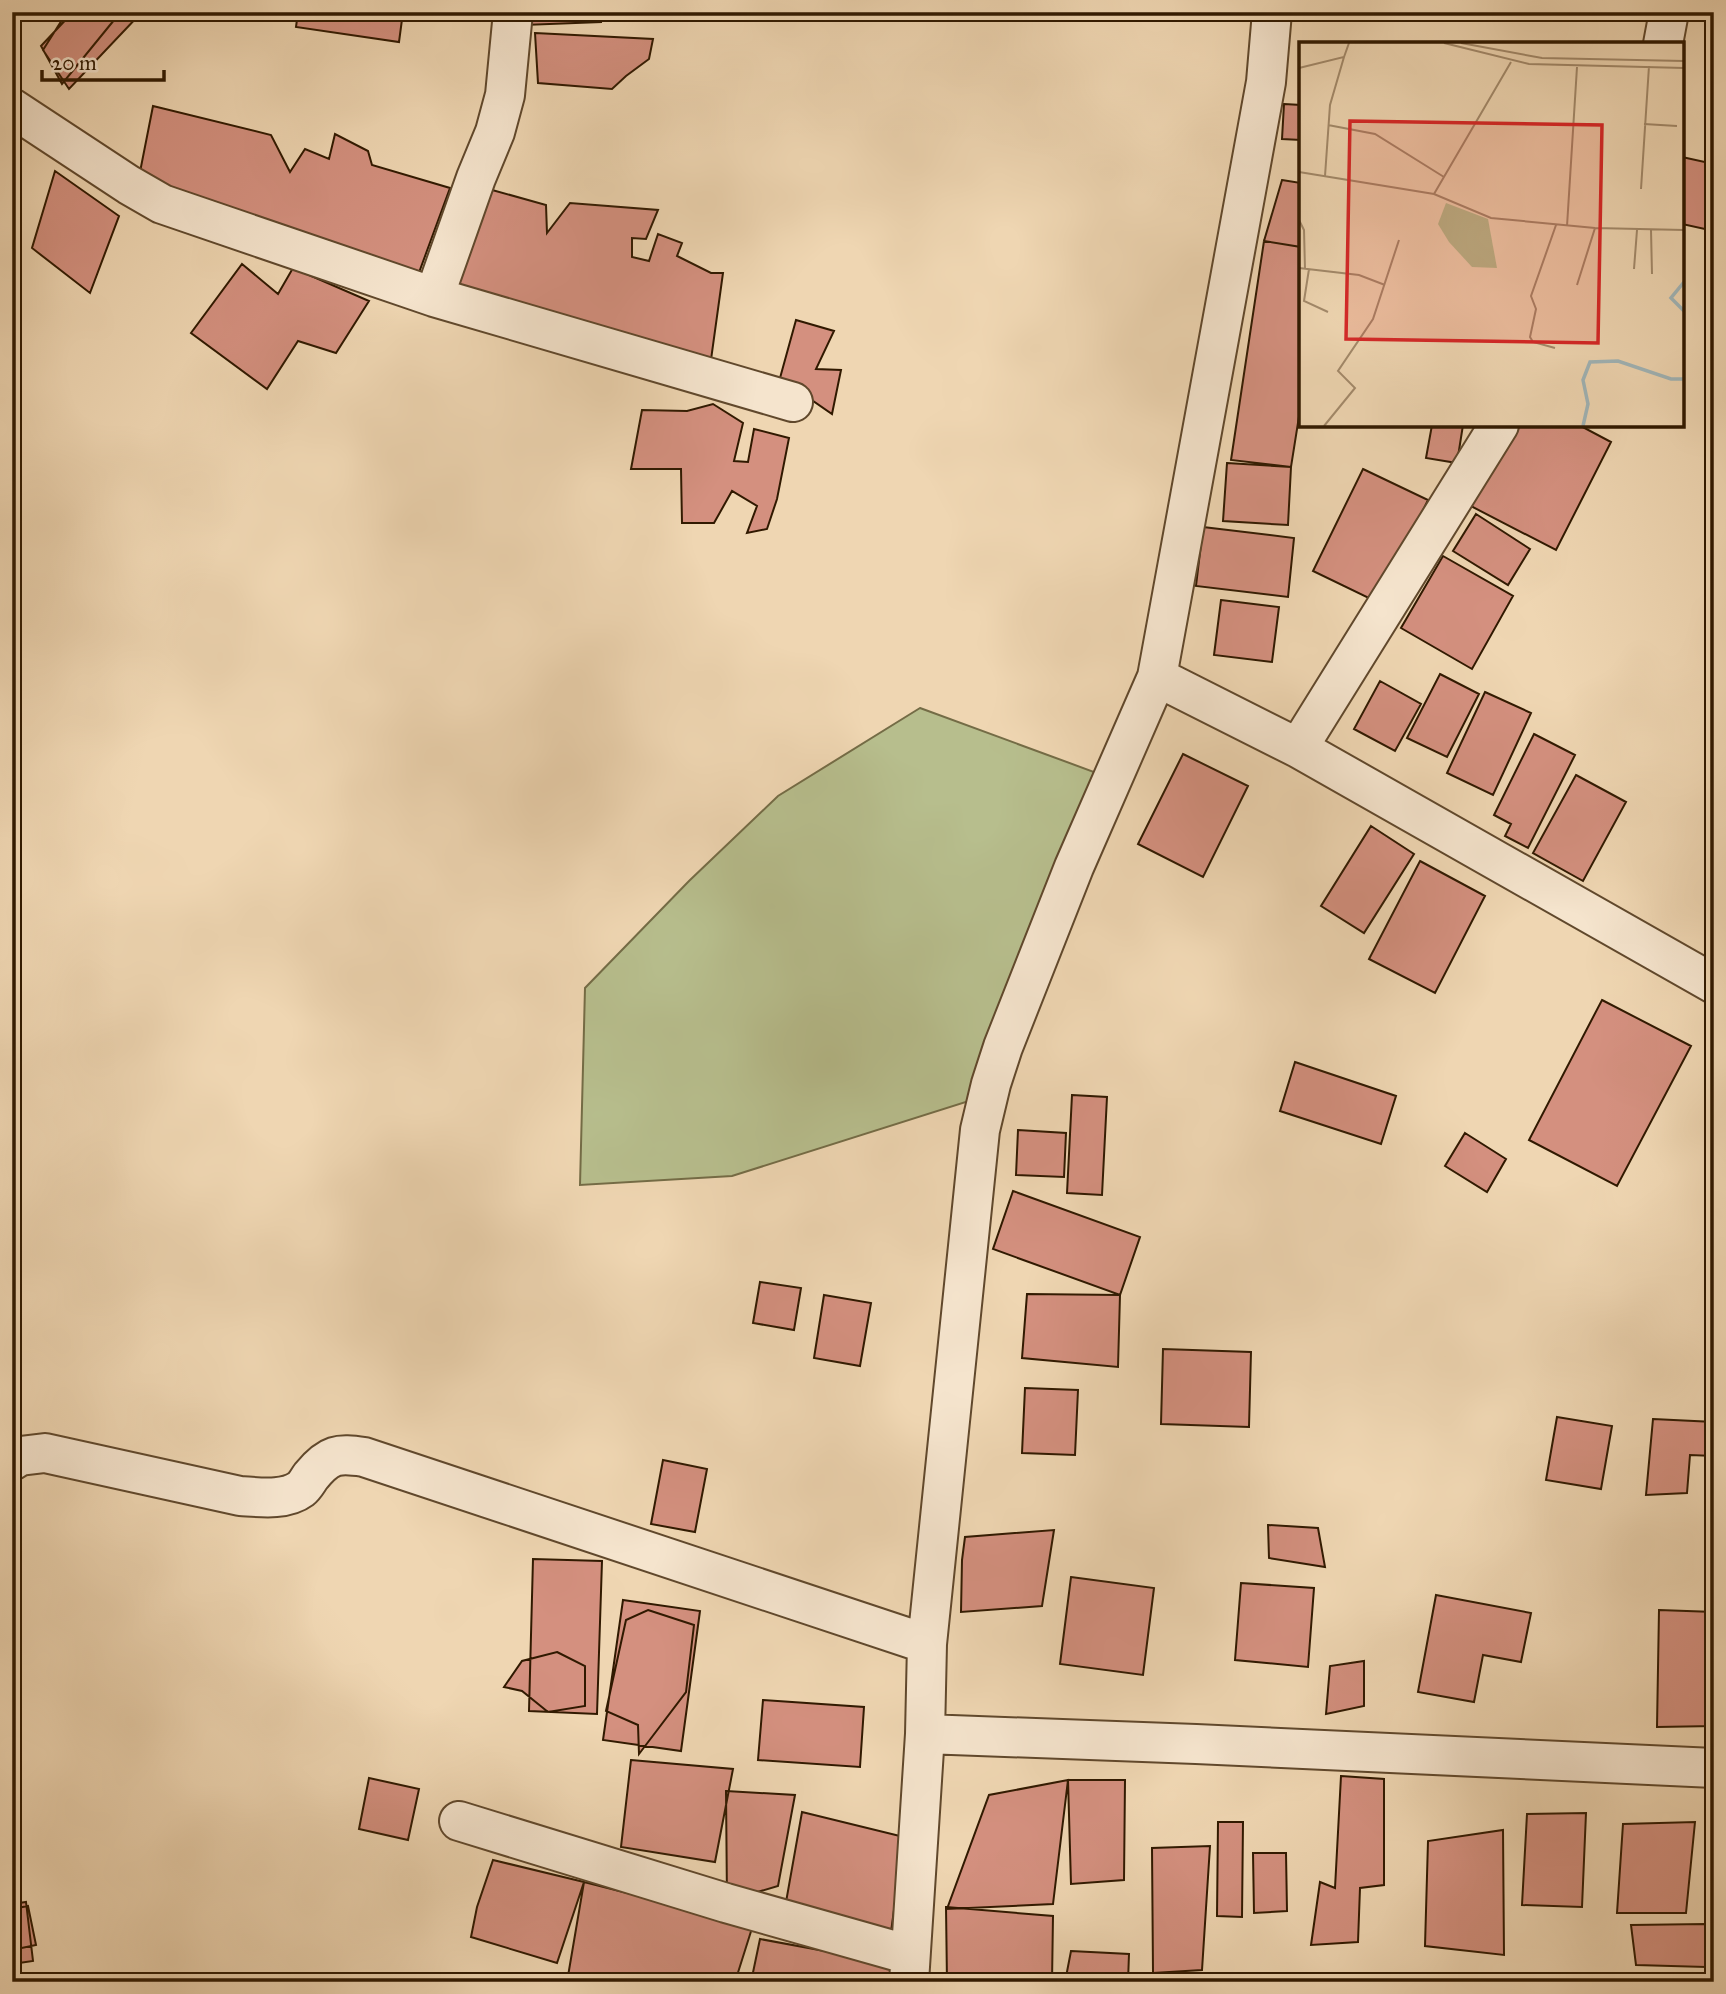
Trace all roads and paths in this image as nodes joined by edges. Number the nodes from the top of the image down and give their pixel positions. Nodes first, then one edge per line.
1 (513, 12) edge
2 (1272, 12) edge
3 (1669, 12) edge
4 (1663, 42) edge
5 (12, 108) edge
6 (434, 297) junction
7 (793, 402) dead end
8 (1498, 427) edge
9 (1157, 677) junction
10 (1298, 748) junction
11 (1714, 984) edge
12 (12, 1461) edge
13 (928, 1644) junction
14 (925, 1734) junction
15 (1714, 1768) edge
16 (459, 1821) dead end
17 (910, 1968) edge

1 - 6 street
2 - 9 street
3 - 4 street
5 - 6 street
6 - 7 street
8 - 10 street
9 - 10 street
9 - 13 street
10 - 11 street
12 - 13 street
13 - 14 street
14 - 15 street
14 - 17 street
16 - 17 street

